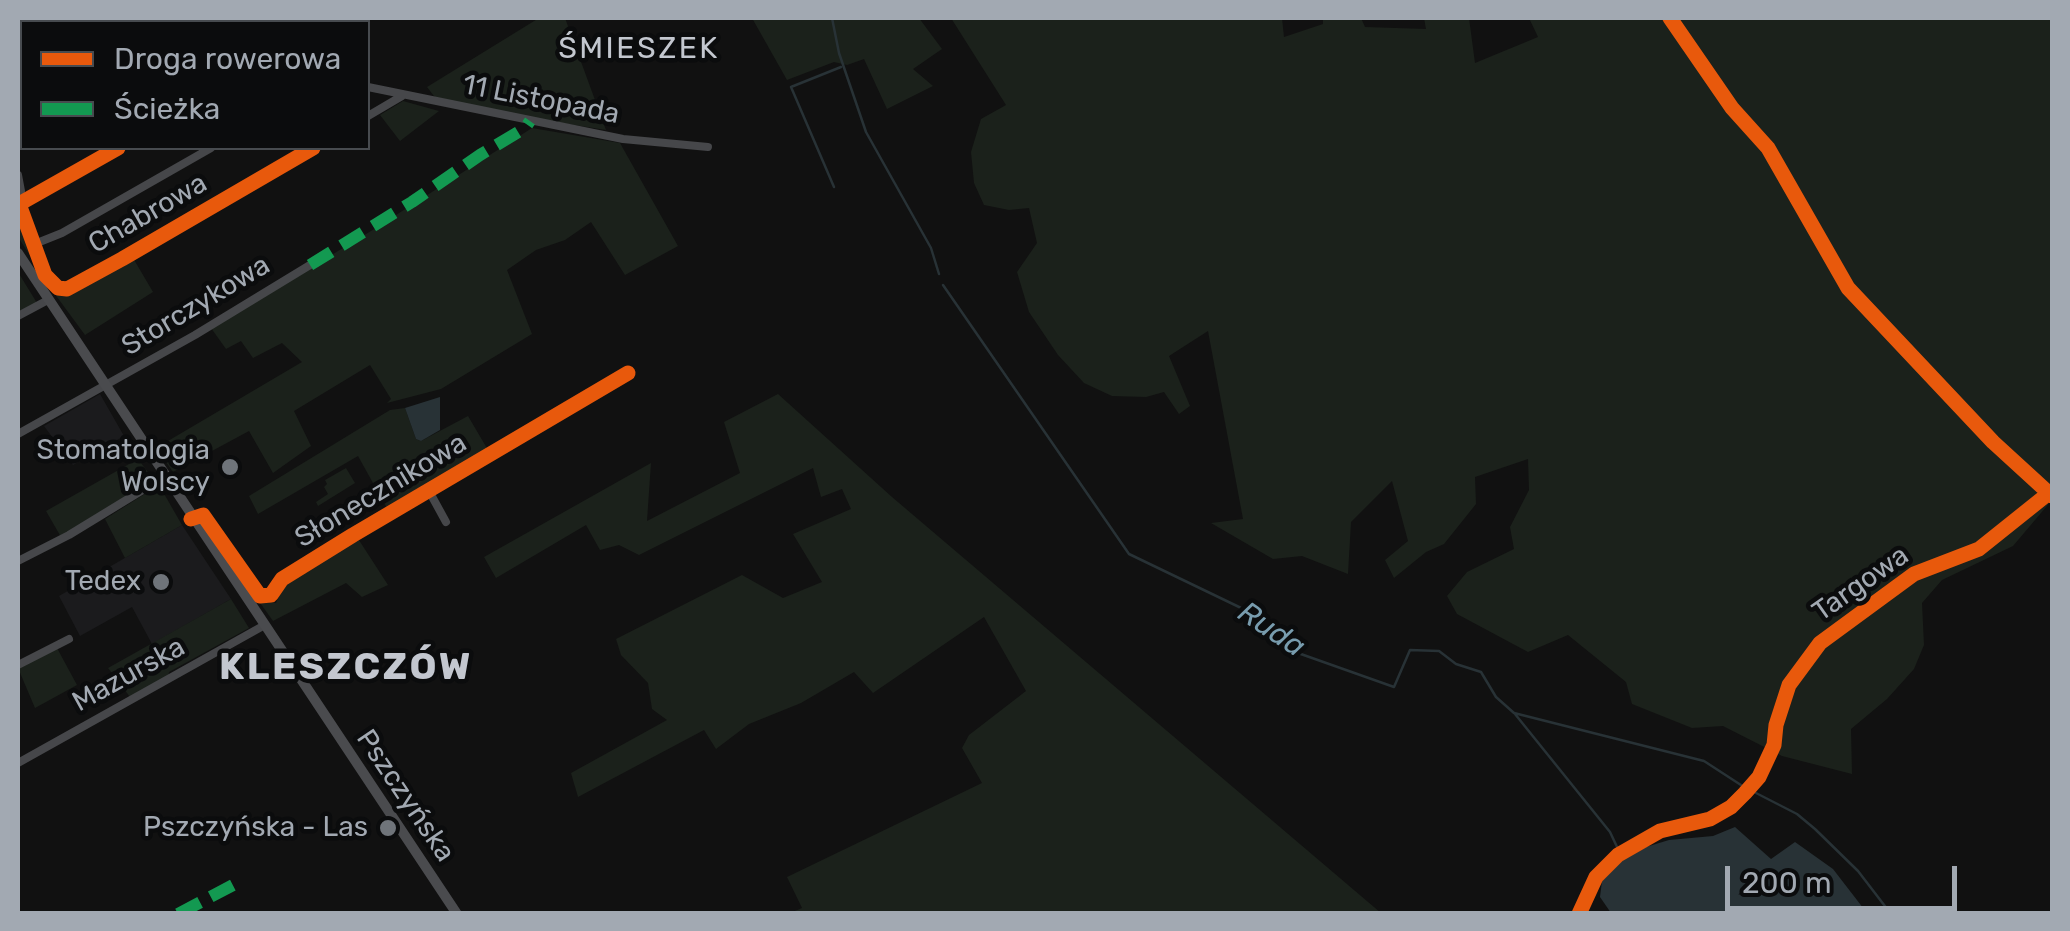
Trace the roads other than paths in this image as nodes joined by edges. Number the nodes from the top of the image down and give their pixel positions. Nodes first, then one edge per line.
1 (370, 88) edge
2 (402, 96) junction
3 (370, 115) edge
4 (708, 147) dead end
5 (114, 150) edge
6 (207, 150) edge
7 (310, 150) edge
8 (18, 175) edge
9 (18, 204) edge
10 (32, 246) junction
11 (18, 253) edge
12 (310, 265) dead end
13 (48, 300) junction
14 (18, 316) edge
15 (628, 373) dead end
16 (105, 386) junction
17 (18, 434) edge
18 (164, 476) junction
19 (428, 491) junction
20 (2052, 496) edge
21 (191, 519) junction
22 (446, 522) dead end
23 (18, 561) edge
24 (263, 626) junction
25 (69, 639) dead end
26 (18, 665) edge
27 (18, 763) edge
28 (457, 914) edge
29 (1578, 914) edge

1 - 2 street, 11 Listopada
2 - 3 street
2 - 4 street, 11 Listopada
5 - 9 street
6 - 10 street
7 - 10 street, Chabrowa
8 - 9 street
9 - 10 street
11 - 13 main road, Pszczyńska
12 - 16 street, Storczykowa
13 - 14 street
13 - 16 main road, Pszczyńska
15 - 19 street, Słonecznikowa
16 - 17 street, Storczykowa
16 - 18 main road, Pszczyńska
18 - 21 main road, Pszczyńska
18 - 23 street
19 - 21 street, Słonecznikowa
19 - 22 street, Słonecznikowa
20 - 29 street, Targowa
21 - 24 main road, Pszczyńska
24 - 27 street, Mazurska
24 - 28 main road, Pszczyńska
25 - 26 street

